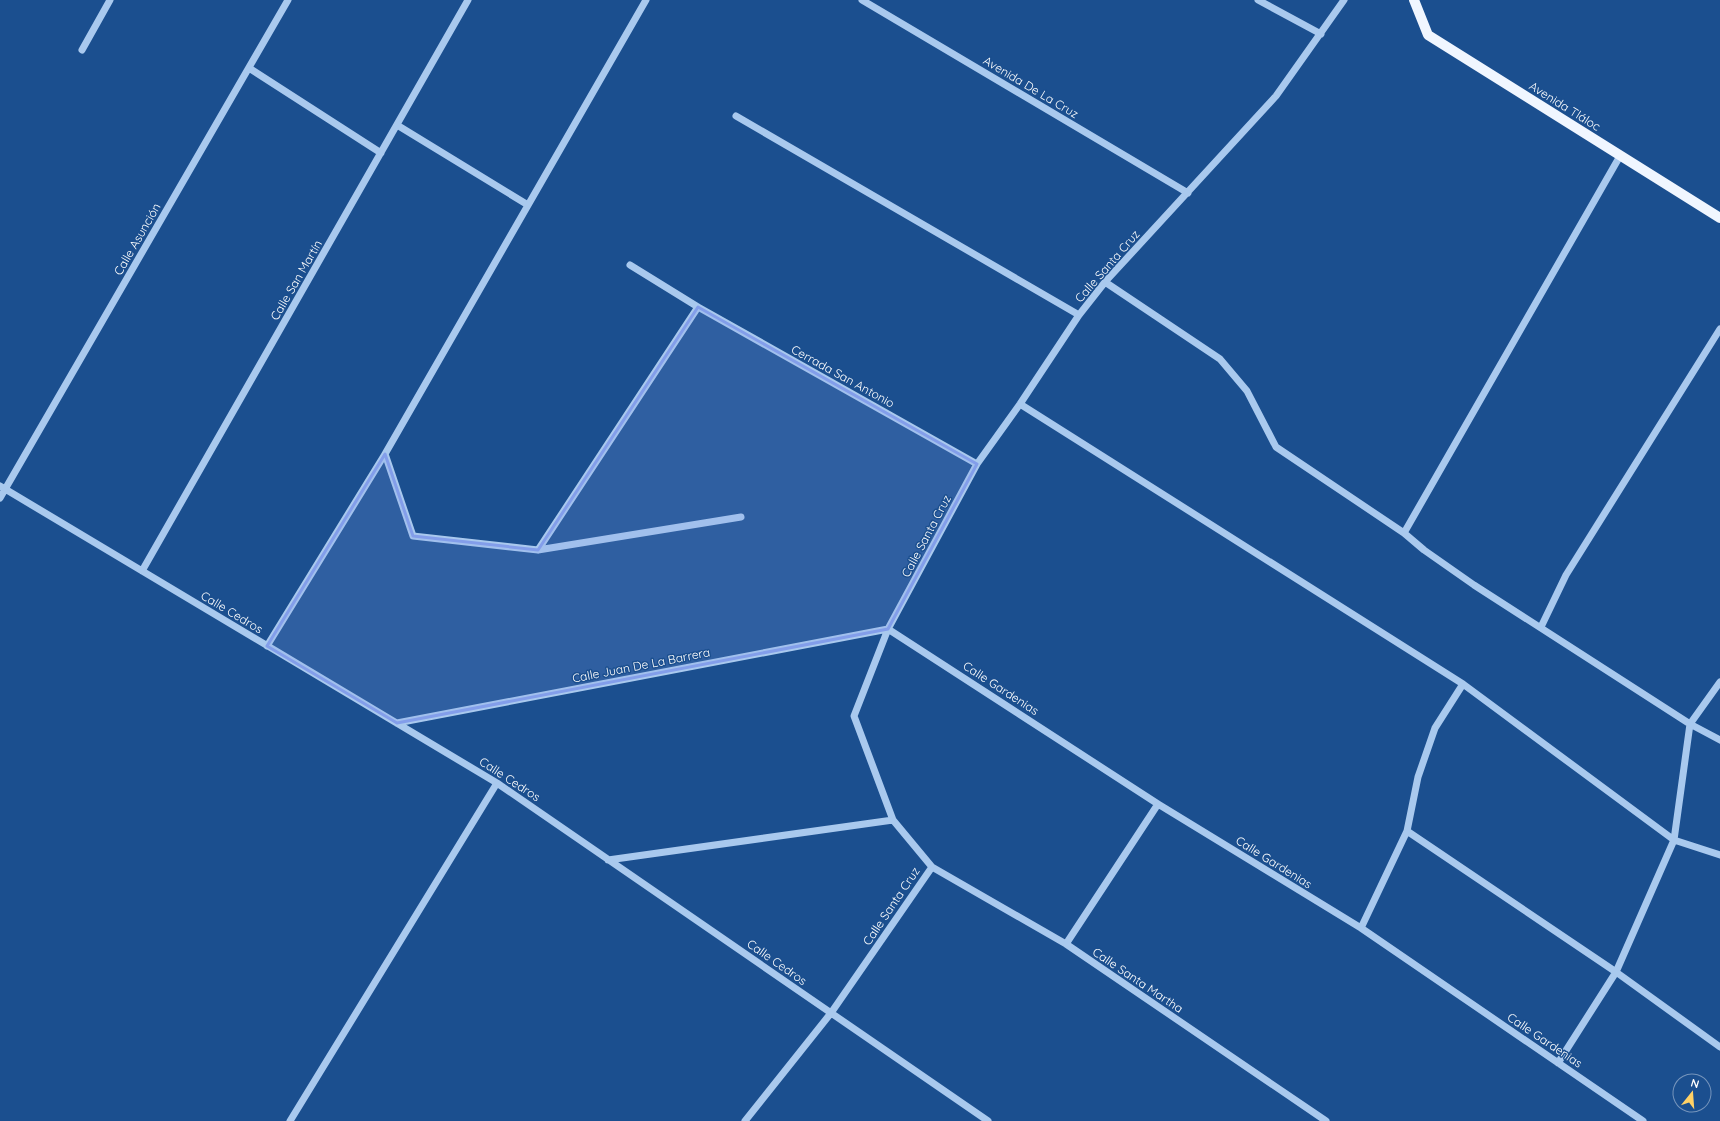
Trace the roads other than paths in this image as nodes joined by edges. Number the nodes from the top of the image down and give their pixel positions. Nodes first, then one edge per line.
1 (110, 0) edge
2 (288, 0) edge
3 (468, 0) edge
4 (646, 0) edge
5 (862, 0) edge
6 (1258, 0) edge
7 (1344, 0) edge
8 (1414, 0) edge
9 (1321, 34) junction
10 (82, 50) dead end
11 (249, 68) junction
12 (736, 116) dead end
13 (397, 125) junction
14 (381, 153) junction
15 (1620, 156) junction
16 (1188, 193) junction
17 (528, 205) junction
18 (1720, 218) edge
19 (630, 265) dead end
20 (1105, 282) junction
21 (698, 307) junction
22 (1079, 315) junction
23 (1720, 329) edge
24 (1020, 404) junction
25 (385, 454) junction
26 (977, 464) junction
27 (2, 488) edge
28 (0, 498) edge
29 (741, 517) dead end
30 (1404, 533) junction
31 (538, 550) junction
32 (142, 571) junction
33 (1541, 627) junction
34 (888, 629) junction
35 (267, 646) junction
36 (1720, 682) edge
37 (1463, 684) junction
38 (398, 723) junction
39 (1690, 724) junction
40 (1720, 740) edge
41 (497, 783) junction
42 (1158, 804) junction
43 (893, 820) junction
44 (1407, 831) junction
45 (1674, 840) junction
46 (1720, 855) edge
47 (608, 860) junction
48 (932, 867) junction
49 (1361, 928) junction
50 (1066, 944) junction
51 (1616, 972) junction
52 (831, 1013) junction
53 (1720, 1047) edge
54 (1558, 1062) junction
55 (290, 1121) edge
56 (745, 1121) edge
57 (988, 1121) edge
58 (1326, 1121) edge
59 (1643, 1121) edge

1 - 10 street
2 - 11 street, Calle Asunción
3 - 13 street, Calle San Martín
4 - 17 street
5 - 16 street, Avenida De La Cruz
6 - 9 street
7 - 9 street, Calle Santa Cruz
8 - 15 main road, Avenida Tláloc
9 - 16 street, Calle Santa Cruz
11 - 14 street
11 - 27 street, Calle Asunción
12 - 22 street
13 - 14 street, Calle San Martín
13 - 17 street
14 - 32 street, Calle San Martín
15 - 18 main road, Avenida Tláloc
15 - 30 street
16 - 20 street, Calle Santa Cruz
17 - 25 street
19 - 21 street, Cerrada San Antonio
20 - 22 street, Calle Santa Cruz
20 - 30 street
21 - 26 street, Cerrada San Antonio
21 - 31 street
22 - 24 street, Calle Santa Cruz
23 - 33 street
24 - 26 street, Calle Santa Cruz
24 - 37 street
25 - 31 street
25 - 35 street
26 - 34 street, Calle Santa Cruz
27 - 28 street, Calle Asunción
27 - 32 street, Calle Cedros
29 - 31 street
30 - 33 street
32 - 35 street, Calle Cedros
33 - 39 street
34 - 38 street, Calle Juan De La Barrera
34 - 42 street, Calle Gardenias
34 - 43 street, Calle Santa Cruz
35 - 38 street, Calle Cedros
36 - 39 street
37 - 44 street
37 - 45 street
38 - 41 street, Calle Cedros
39 - 40 street
39 - 45 street
41 - 47 street, Calle Cedros
41 - 55 street
42 - 49 street, Calle Gardenias
42 - 50 street
43 - 47 street
43 - 48 street, Calle Santa Cruz
44 - 49 street
44 - 51 street
45 - 46 street
45 - 51 street
47 - 52 street, Calle Cedros
48 - 50 street, Calle Santa Martha
48 - 52 street, Calle Santa Cruz
49 - 54 street, Calle Gardenias
50 - 58 street, Calle Santa Martha
51 - 53 street
51 - 54 street
52 - 56 street, Calle Santa Cruz
52 - 57 street, Calle Cedros
54 - 59 street, Calle Gardenias

